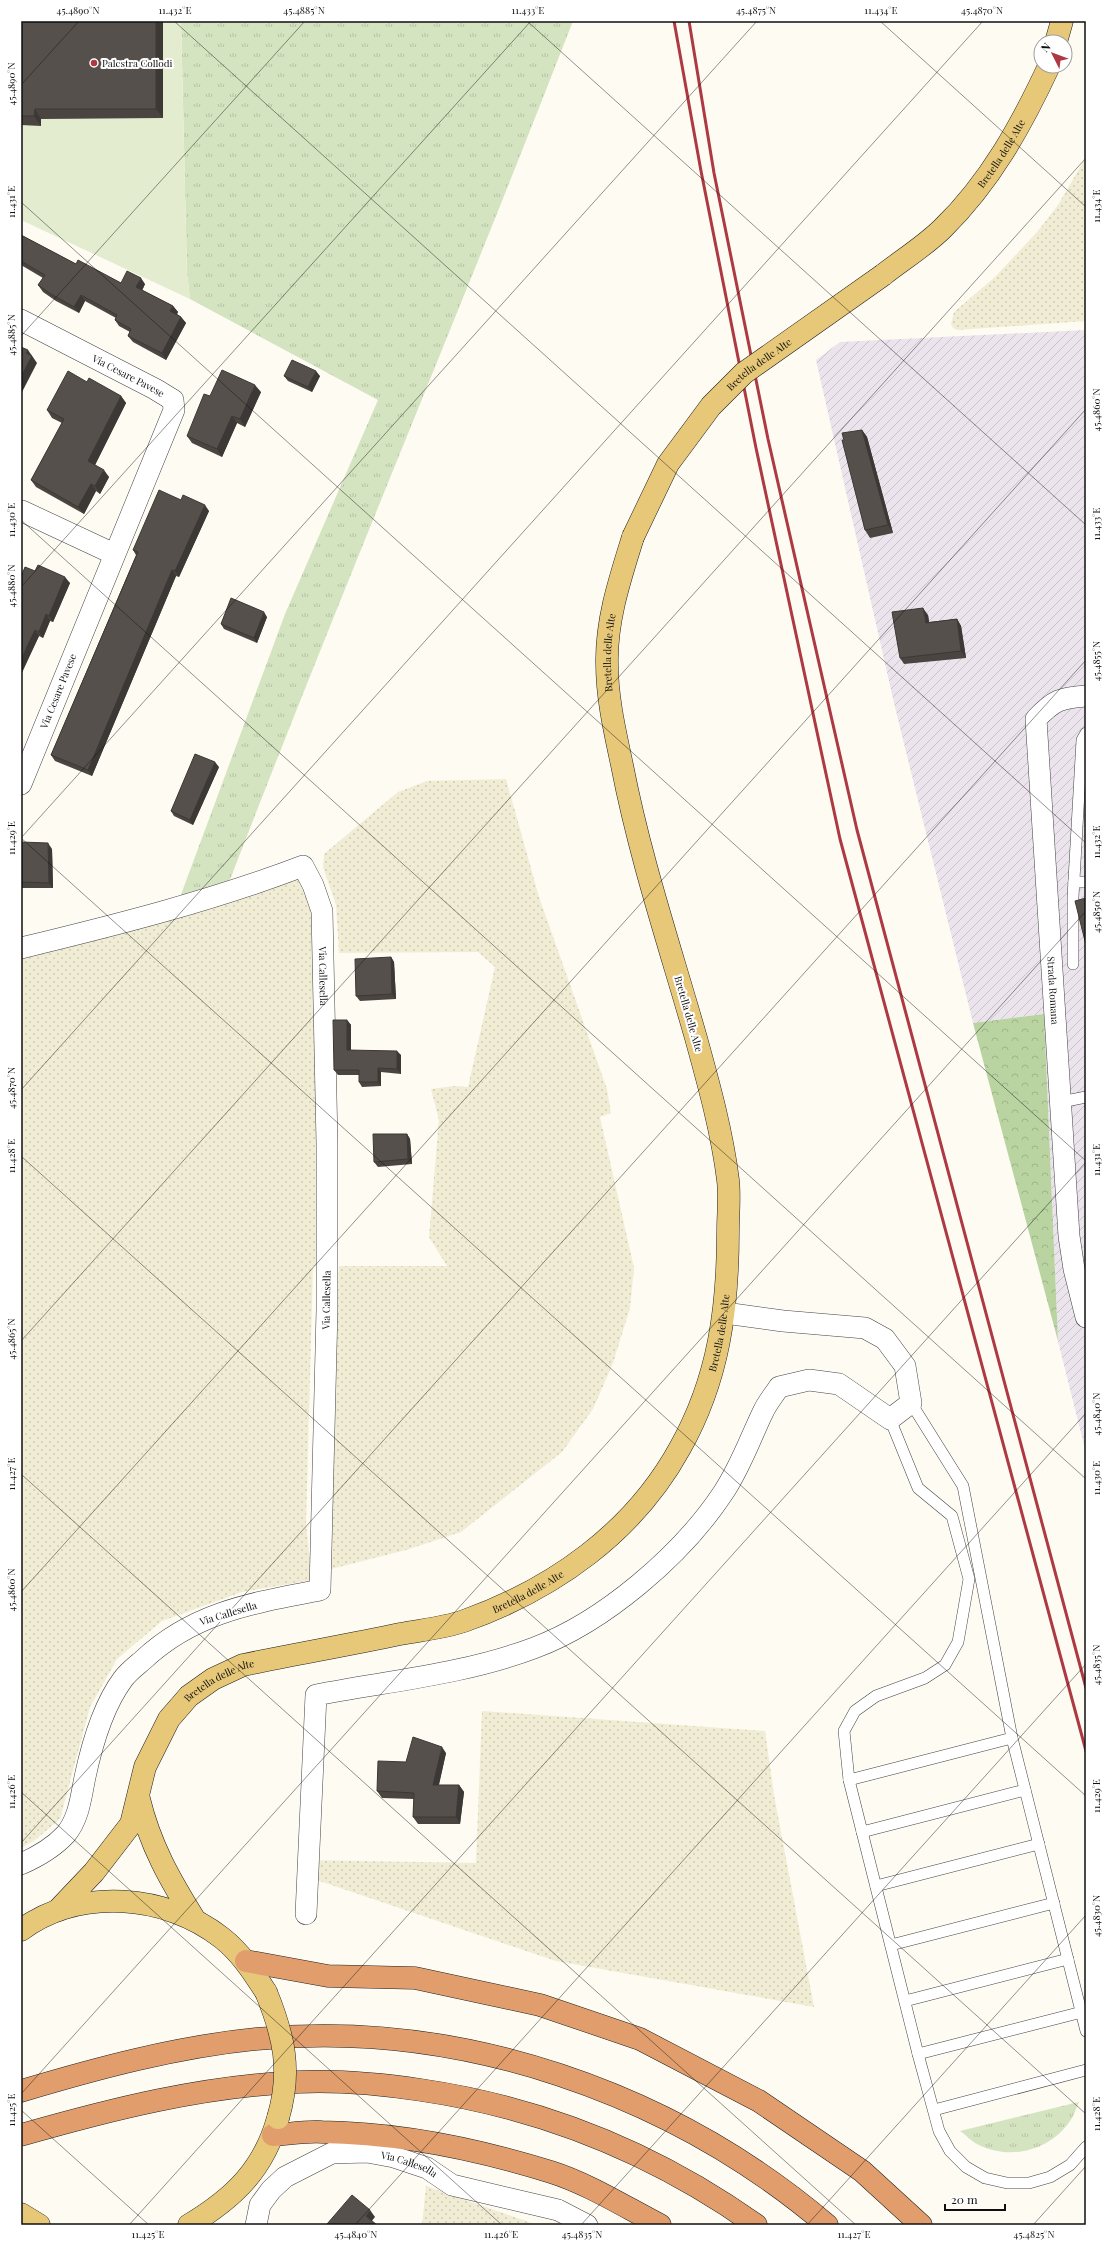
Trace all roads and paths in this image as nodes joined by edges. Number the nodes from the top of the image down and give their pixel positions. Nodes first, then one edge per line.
1 (1062, 21) edge
2 (1058, 34) edge
3 (1044, 74) edge
4 (21, 320) edge
5 (22, 511) edge
6 (114, 554) junction
7 (1086, 696) edge
8 (1086, 733) edge
9 (21, 784) edge
10 (1081, 854) edge
11 (1074, 882) junction
12 (1086, 882) edge
13 (21, 948) edge
14 (1073, 964) dead end
15 (1086, 1097) edge
16 (1061, 1102) junction
17 (725, 1313) junction
18 (1086, 1317) edge
19 (911, 1403) junction
20 (890, 1420) junction
21 (1012, 1738) junction
22 (849, 1780) junction
23 (1025, 1790) junction
24 (139, 1796) junction
25 (862, 1832) junction
26 (1039, 1844) junction
27 (21, 1864) edge
28 (876, 1886) junction
29 (1054, 1903) junction
30 (58, 1910) junction
31 (306, 1914) dead end
32 (195, 1920) junction
33 (21, 1930) edge
34 (891, 1945) junction
35 (1068, 1959) junction
36 (246, 1961) junction
37 (905, 2001) junction
38 (1082, 2012) junction
39 (1086, 2031) edge
40 (918, 2054) junction
41 (1086, 2070) edge
42 (21, 2091) edge
43 (934, 2110) junction
44 (276, 2127) junction
45 (21, 2135) edge
46 (1086, 2147) edge
47 (215, 2216) edge
48 (189, 2225) edge
49 (256, 2225) edge
50 (587, 2225) edge
51 (660, 2225) edge
52 (756, 2225) edge
53 (827, 2225) edge
54 (921, 2225) edge

1 - 2 main road
3 - 17 main road, Bretella delle Alte, bridge
4 - 6 street, Via Cesare Pavese
5 - 6 street
6 - 9 street, Via Cesare Pavese
7 - 16 street, Strada Romana
8 - 10 lane
10 - 11 lane
11 - 12 lane
11 - 14 lane
13 - 27 street, Via Callesella
15 - 16 lane
16 - 18 street, Strada Romana
17 - 19 street
17 - 24 main road, Bretella delle Alte
19 - 20 street
19 - 21 lane
20 - 22 lane
20 - 31 street
21 - 22 lane
21 - 23 lane
22 - 25 lane
23 - 25 lane
23 - 26 lane
24 - 30 main road, Bretella delle Alte
24 - 32 main road, Bretella delle Alte
25 - 28 lane
26 - 28 lane
26 - 29 lane
28 - 34 lane
29 - 34 lane
29 - 35 lane
30 - 32 main road
30 - 33 main road
32 - 36 main road
34 - 37 lane
35 - 37 lane
35 - 38 lane
36 - 44 main road, bridge
36 - 54 highway
37 - 40 lane
38 - 39 lane
38 - 40 lane
40 - 43 lane
41 - 43 lane
42 - 53 highway
43 - 46 lane
44 - 47 main road
44 - 51 highway
45 - 52 highway
47 - 48 main road
49 - 50 street, Via Callesella

